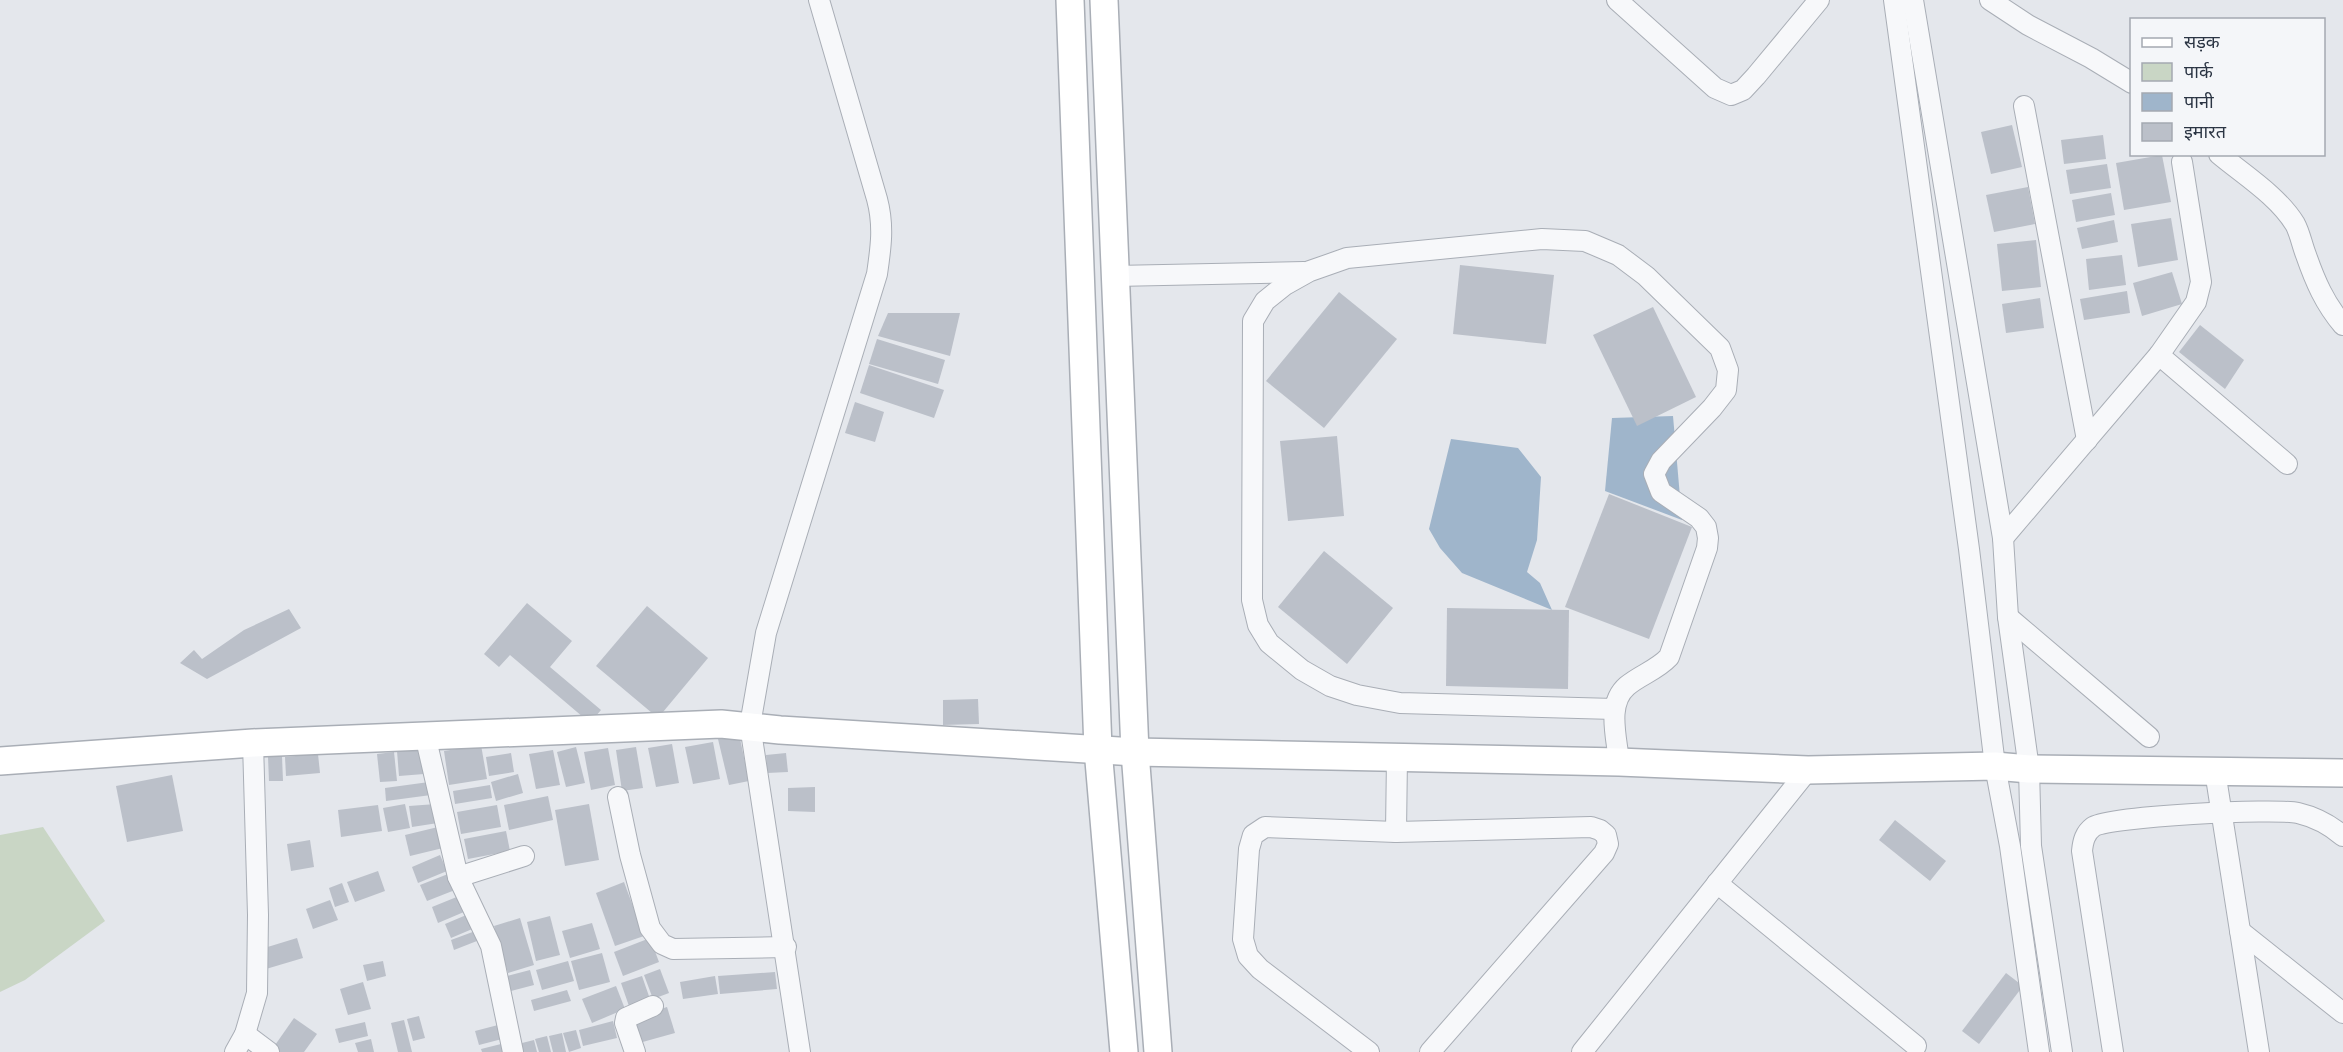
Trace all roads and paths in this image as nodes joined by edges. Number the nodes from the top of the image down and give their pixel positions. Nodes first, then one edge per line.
1 (819, 0) edge
2 (1070, 0) edge
3 (1104, 0) edge
4 (1617, 0) edge
5 (1819, 0) edge
6 (1894, 0) edge
7 (1913, 0) edge
8 (1990, 0) edge
9 (2130, 82) edge
10 (2024, 105) dead end
11 (2221, 156) edge
12 (2182, 162) dead end
13 (1310, 272) junction
14 (1115, 276) junction
15 (2343, 325) edge
16 (2159, 355) junction
17 (2087, 440) junction
18 (2287, 464) dead end
19 (2004, 538) junction
20 (2008, 618) junction
21 (1614, 709) junction
22 (750, 725) junction
23 (425, 735) junction
24 (2149, 737) dead end
25 (253, 744) junction
26 (1098, 749) junction
27 (1135, 752) junction
28 (1397, 757) junction
29 (0, 761) edge
30 (1619, 762) junction
31 (1995, 766) junction
32 (2030, 769) junction
33 (1808, 770) junction
34 (2216, 771) junction
35 (2343, 773) edge
36 (618, 797) dead end
37 (2223, 812) junction
38 (1396, 832) junction
39 (2343, 836) edge
40 (524, 856) dead end
41 (458, 877) junction
42 (1717, 883) junction
43 (2240, 931) junction
44 (786, 947) junction
45 (653, 1006) dead end
46 (2343, 1012) edge
47 (245, 1034) junction
48 (1916, 1046) dead end
49 (235, 1052) edge
50 (269, 1052) edge
51 (513, 1052) edge
52 (635, 1052) edge
53 (800, 1052) edge
54 (1124, 1052) edge
55 (1158, 1052) edge
56 (1369, 1052) edge
57 (1430, 1052) edge
58 (1582, 1052) edge
59 (2038, 1052) edge
60 (2062, 1052) edge
61 (2113, 1052) edge
62 (2259, 1052) edge

1 - 22 street
2 - 26 street
3 - 14 street
4 - 5 street
6 - 31 street
7 - 19 street
8 - 9 street
10 - 17 street
11 - 15 street
12 - 16 street
13 - 14 street
13 - 21 street
13 - 21 street
14 - 27 street
16 - 17 street
16 - 18 street
17 - 19 street
19 - 20 street
20 - 24 street
20 - 32 street
21 - 30 street
22 - 23 street
22 - 26 street
22 - 44 street
23 - 25 street
23 - 41 street
25 - 29 street
25 - 47 street
26 - 27 street
26 - 54 street
27 - 28 street
27 - 55 street
28 - 30 street
28 - 38 street
30 - 33 street
31 - 32 street
31 - 33 street
31 - 59 street
32 - 34 street
32 - 60 street
33 - 42 street
34 - 35 street
34 - 37 street
36 - 44 street
37 - 39 street
37 - 43 street
37 - 61 street
38 - 56 street
38 - 57 street
40 - 41 street
41 - 51 street
42 - 48 street
42 - 58 street
43 - 46 street
43 - 62 street
44 - 53 street
45 - 52 street
47 - 49 street
47 - 50 street

